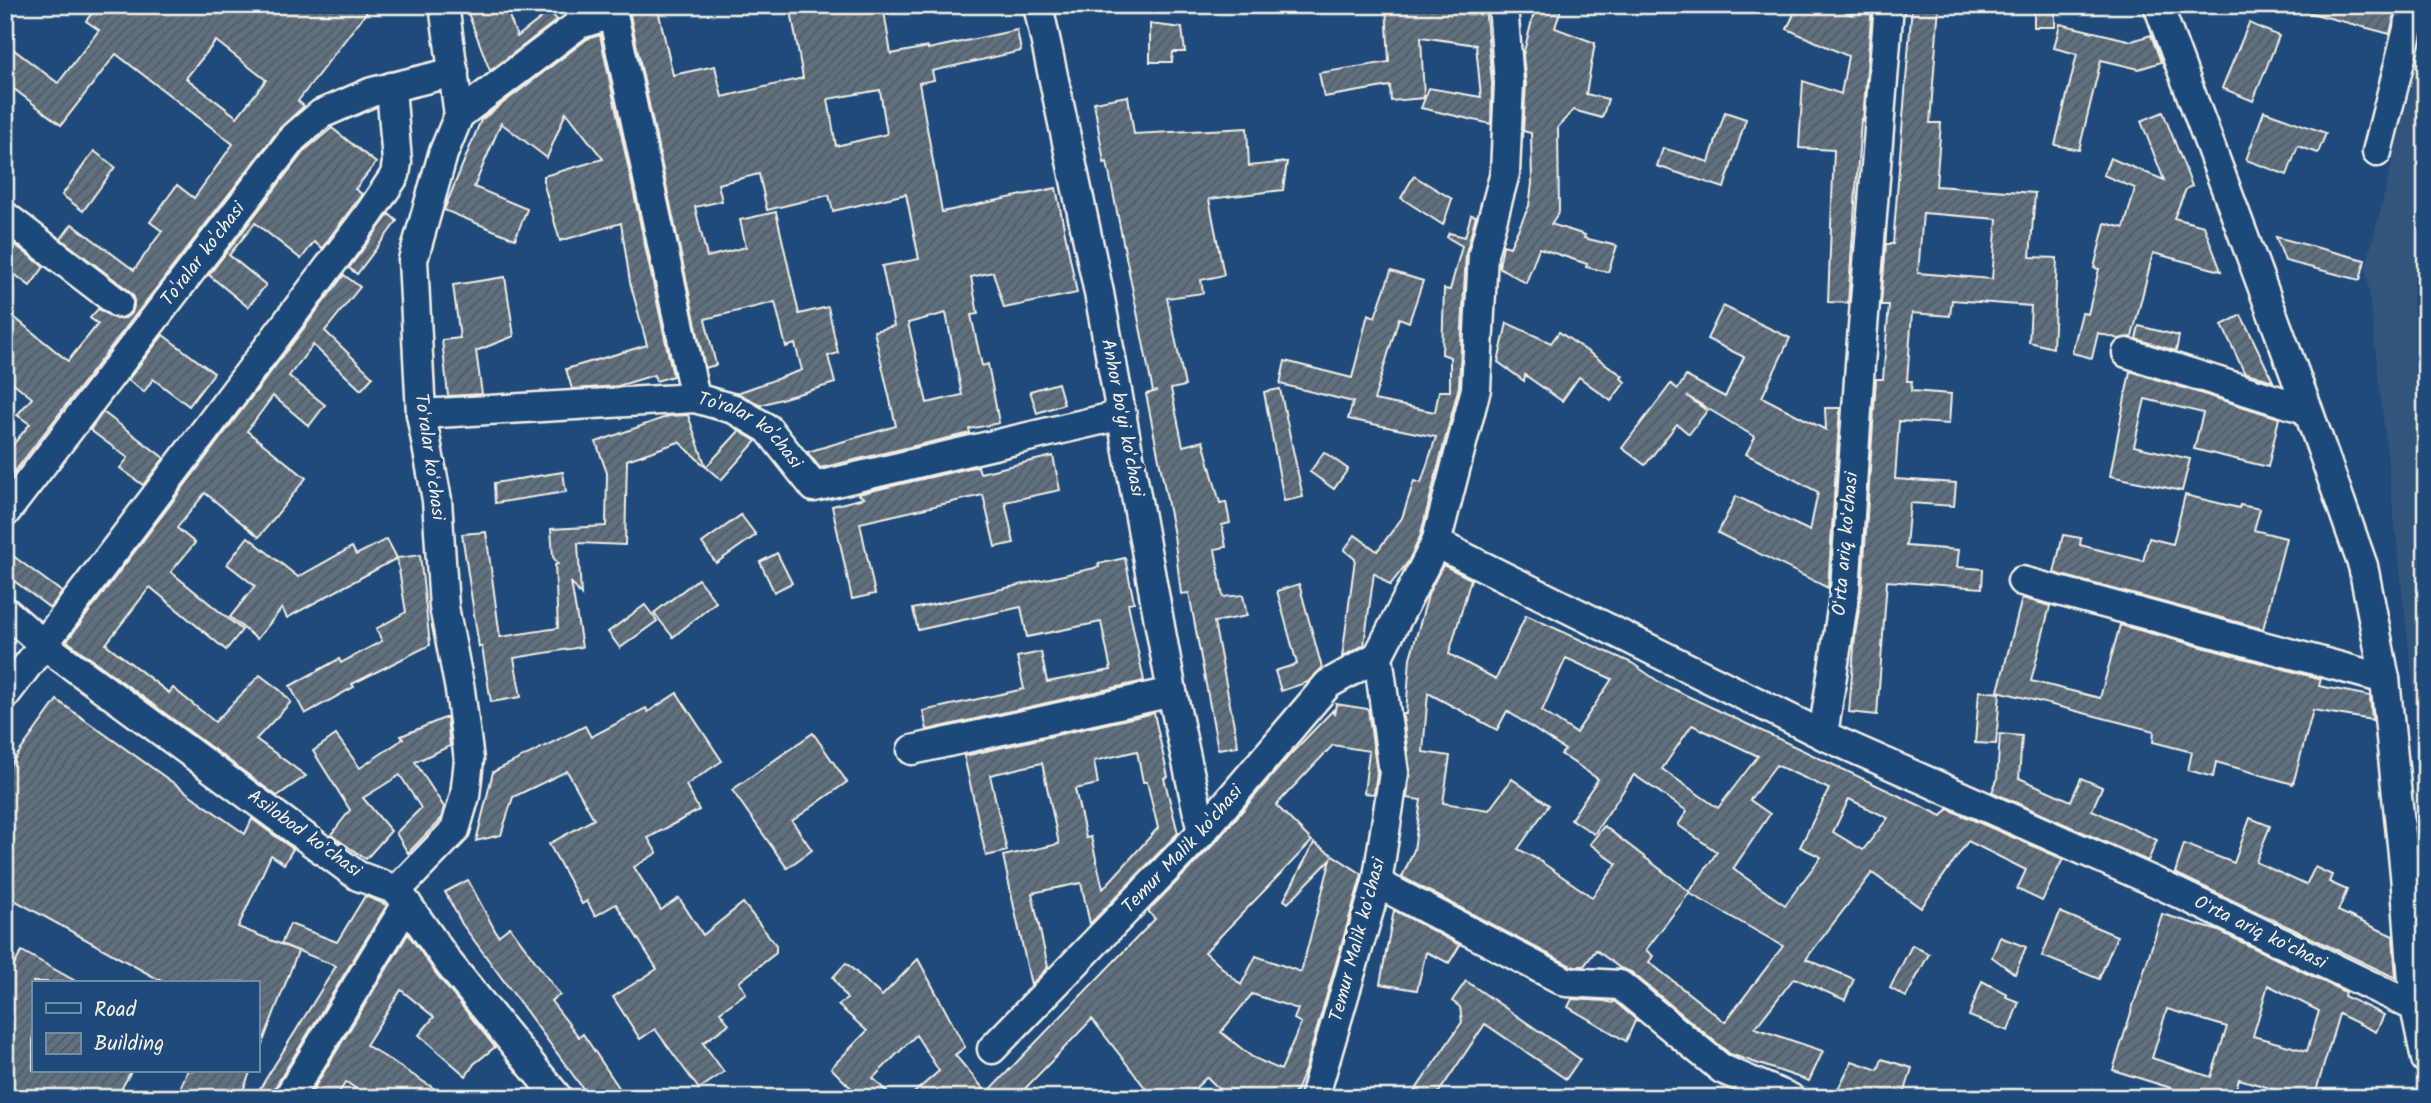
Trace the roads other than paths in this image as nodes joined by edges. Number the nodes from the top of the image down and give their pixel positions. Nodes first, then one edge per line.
1 (444, 5) edge
2 (1038, 5) edge
3 (1503, 5) edge
4 (1889, 5) edge
5 (2158, 5) edge
6 (2414, 5) edge
7 (612, 10) edge
8 (454, 72) junction
9 (391, 87) junction
10 (459, 115) junction
11 (2377, 152) dead end
12 (5, 216) edge
13 (118, 303) dead end
14 (2127, 353) dead end
15 (695, 398) junction
16 (2308, 410) junction
17 (421, 415) junction
18 (1122, 415) junction
19 (5, 513) edge
20 (1436, 543) junction
21 (2021, 581) dead end
22 (5, 611) edge
23 (44, 645) junction
24 (1378, 656) junction
25 (2385, 679) junction
26 (1172, 692) junction
27 (5, 695) edge
28 (1823, 735) junction
29 (912, 750) dead end
30 (1202, 832) junction
31 (1377, 883) junction
32 (402, 897) junction
33 (2415, 1007) junction
34 (992, 1049) dead end
35 (2426, 1059) edge
36 (288, 1098) edge
37 (558, 1098) edge
38 (1314, 1098) edge
39 (1790, 1098) edge

1 - 8 street, Toʻralar koʻchasi
2 - 18 street, Anhor boʻyi koʻchasi
3 - 20 street
4 - 28 street, Oʻrta ariq koʻchasi
5 - 16 street
6 - 11 street
7 - 10 street
7 - 15 street
8 - 9 street, To'ralar ko'chasi
8 - 10 street, Toʻralar koʻchasi
9 - 19 street, To'ralar ko'chasi
9 - 23 street
10 - 17 street, Toʻralar koʻchasi
12 - 13 street
14 - 16 street
15 - 17 street, To'ralar ko'chasi
15 - 18 street, To'ralar ko'chasi
16 - 25 street
17 - 32 street, Toʻralar koʻchasi
18 - 26 street, Anhor boʻyi koʻchasi
20 - 24 street
20 - 28 street
21 - 25 street
22 - 23 street, Asilobod koʻchasi
23 - 27 street
23 - 32 street, Asilobod koʻchasi
24 - 30 street, Temur Malik ko'chasi
24 - 31 street, Temur Malik koʻchasi
25 - 33 street
26 - 29 street
26 - 30 street, Anhor boʻyi koʻchasi
28 - 33 street, Oʻrta ariq koʻchasi
30 - 34 street, Temur Malik ko'chasi
31 - 38 street, Temur Malik koʻchasi
31 - 39 street
32 - 36 street, Toʻralar koʻchasi
32 - 37 street
33 - 35 street

